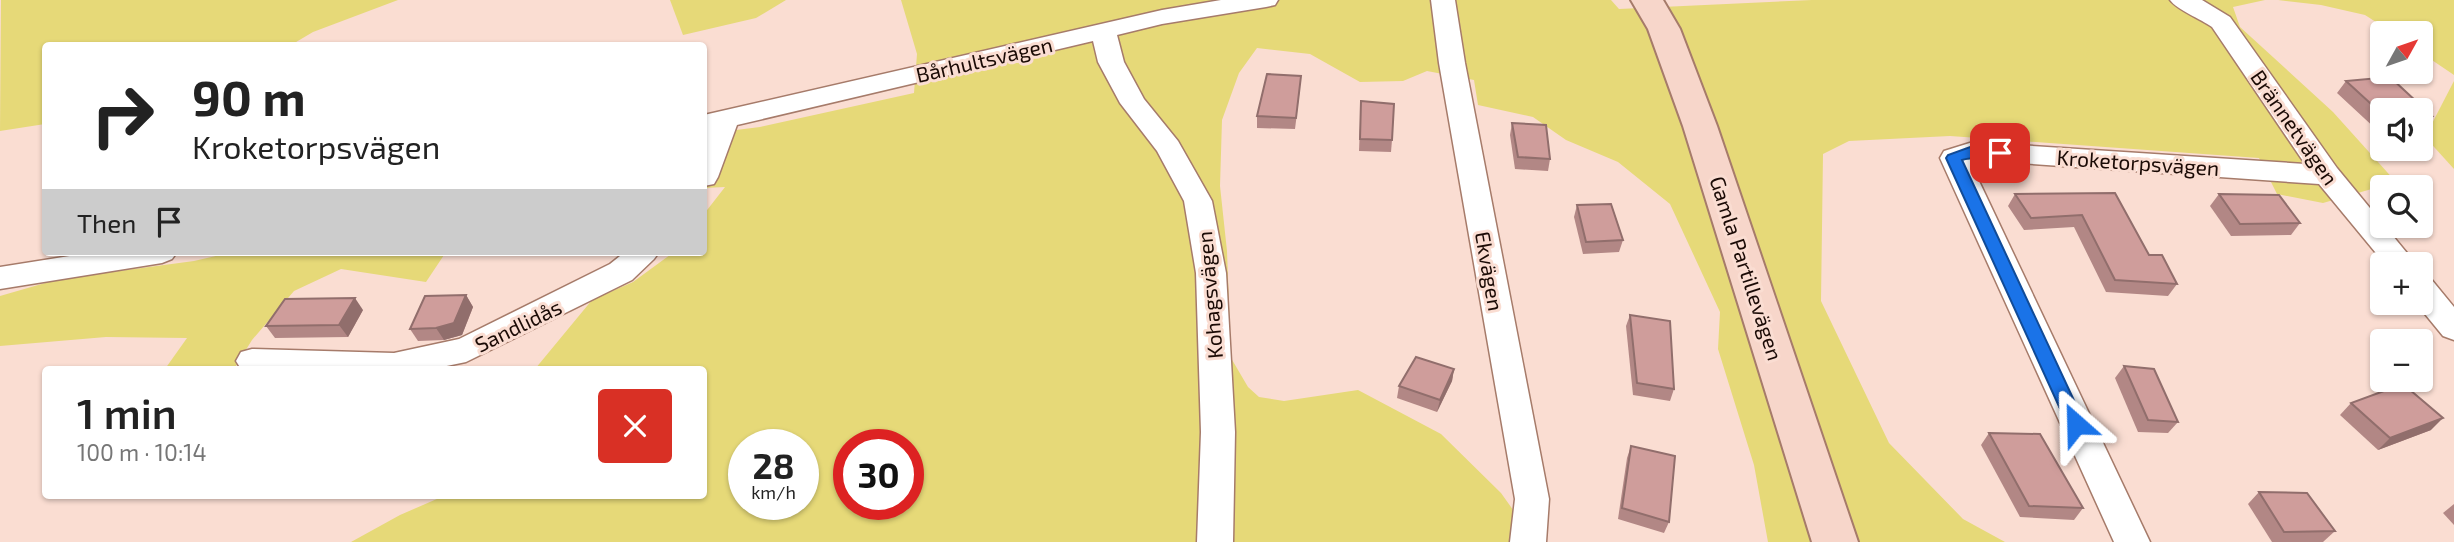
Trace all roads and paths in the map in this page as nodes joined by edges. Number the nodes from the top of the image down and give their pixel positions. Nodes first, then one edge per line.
1 (1266, 0) edge
2 (1443, 0) edge
3 (1647, 0) edge
4 (2182, 0) edge
5 (1104, 32) junction
6 (715, 121) edge
7 (707, 162) edge
8 (2327, 175) junction
9 (2391, 252) edge
10 (137, 256) edge
11 (639, 256) edge
12 (0, 278) edge
13 (2433, 303) edge
14 (2454, 328) edge
15 (252, 361) dead end
16 (1214, 542) edge
17 (1528, 542) edge
18 (1835, 542) edge
19 (2132, 542) edge

1 - 5 street, Bårhultsvägen
2 - 17 street, Ekvägen
3 - 18 street, Gamla Partillevägen
4 - 8 street, Brännetvägen
5 - 6 street, Bårhultsvägen
5 - 16 street, Kohagsvägen
6 - 7 street
8 - 9 street, Brännetvägen
8 - 19 street, Kroketorpsvägen
10 - 12 street
11 - 15 street, Sandlidås
13 - 14 street

